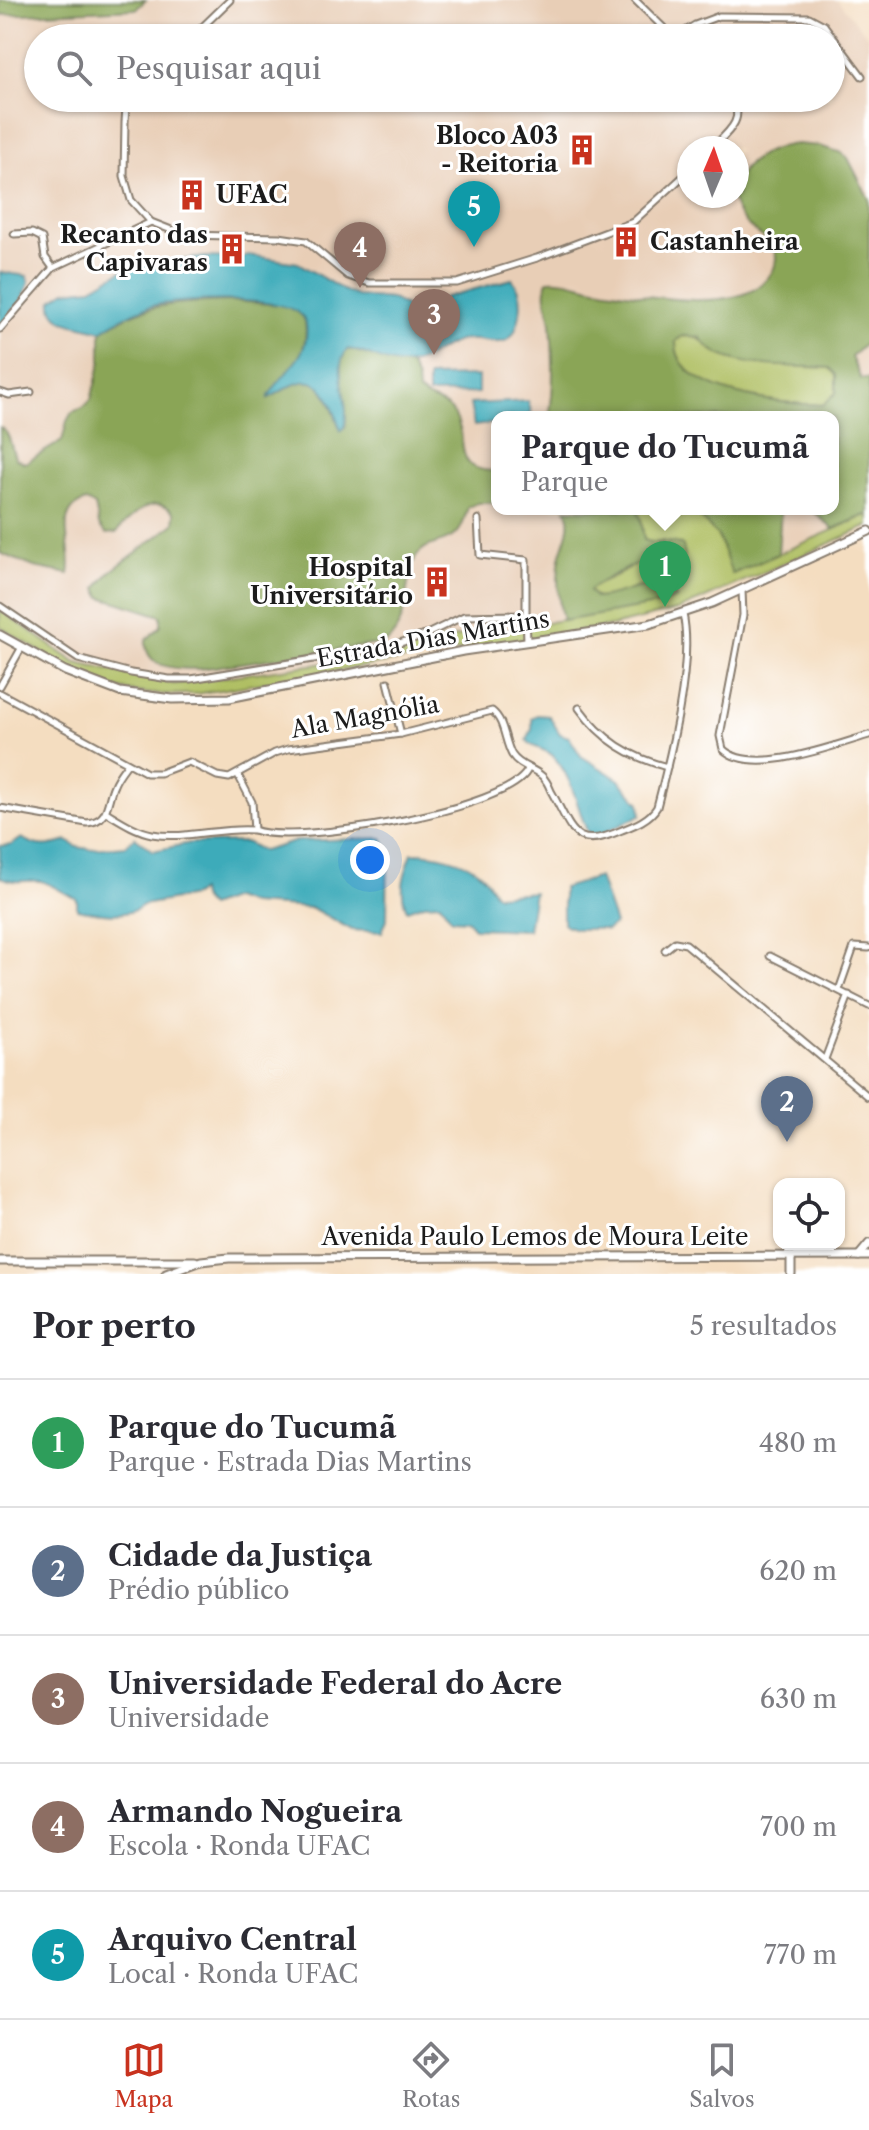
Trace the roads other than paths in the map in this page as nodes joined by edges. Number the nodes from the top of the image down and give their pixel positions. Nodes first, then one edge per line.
1 (230, 0) edge
2 (635, 0) edge
3 (205, 24) edge
4 (660, 24) edge
5 (698, 24) edge
6 (822, 24) edge
7 (845, 52) edge
8 (862, 76) dead end
9 (126, 112) edge
10 (738, 112) edge
11 (724, 136) edge
12 (677, 182) edge
13 (151, 222) junction
14 (14, 234) dead end
15 (53, 268) junction
16 (0, 329) edge
17 (0, 392) edge
18 (31, 392) dead end
19 (478, 519) dead end
20 (869, 531) edge
21 (742, 590) junction
22 (0, 606) edge
23 (683, 614) junction
24 (526, 615) junction
25 (0, 635) edge
26 (527, 642) junction
27 (22, 647) junction
28 (388, 682) dead end
29 (0, 686) edge
30 (0, 693) edge
31 (579, 708) dead end
32 (401, 734) junction
33 (869, 735) edge
34 (128, 763) junction
35 (667, 767) junction
36 (528, 769) junction
37 (238, 775) junction
38 (0, 808) edge
39 (106, 812) junction
40 (254, 830) junction
41 (869, 948) edge
42 (665, 950) dead end
43 (770, 956) dead end
44 (839, 990) junction
45 (849, 995) junction
46 (869, 1006) edge
47 (825, 1059) junction
48 (869, 1097) edge
49 (869, 1244) edge
50 (791, 1256) junction
51 (859, 1256) junction
52 (869, 1256) edge
53 (0, 1261) edge
54 (201, 1261) junction
55 (166, 1274) edge
56 (791, 1274) edge

1 - 3 street
2 - 4 street
5 - 6 street
7 - 8 street
9 - 13 street
10 - 11 street
12 - 13 street
13 - 15 street
14 - 15 street
15 - 16 street
17 - 18 street
19 - 24 street
20 - 21 street, Estrada Dias Martins
21 - 23 street, Estrada Dias Martins
21 - 33 street
22 - 24 street
23 - 26 street, Estrada Dias Martins
23 - 35 street
24 - 26 street
25 - 27 street, Estrada Dias Martins
26 - 27 street, Estrada Dias Martins
27 - 29 street
28 - 32 street
30 - 34 street
31 - 35 street
32 - 36 street, Ala Magnólia
32 - 37 street, Ala Magnólia
34 - 37 street
34 - 39 street
35 - 36 street
36 - 40 street
37 - 40 street
38 - 39 street
39 - 40 street
41 - 44 street
42 - 47 street
43 - 44 street
44 - 45 street
45 - 46 street
45 - 47 street
47 - 48 street
49 - 51 street
50 - 51 street, Avenida Paulo Lemos de Moura Leite
50 - 54 street, Avenida Paulo Lemos de Moura Leite
50 - 56 street
51 - 52 street, Avenida Paulo Lemos de Moura Leite
53 - 54 street, Avenida Paulo Lemos de Moura Leite
54 - 55 street, Avenida Paulo Lemos de Moura Leite

